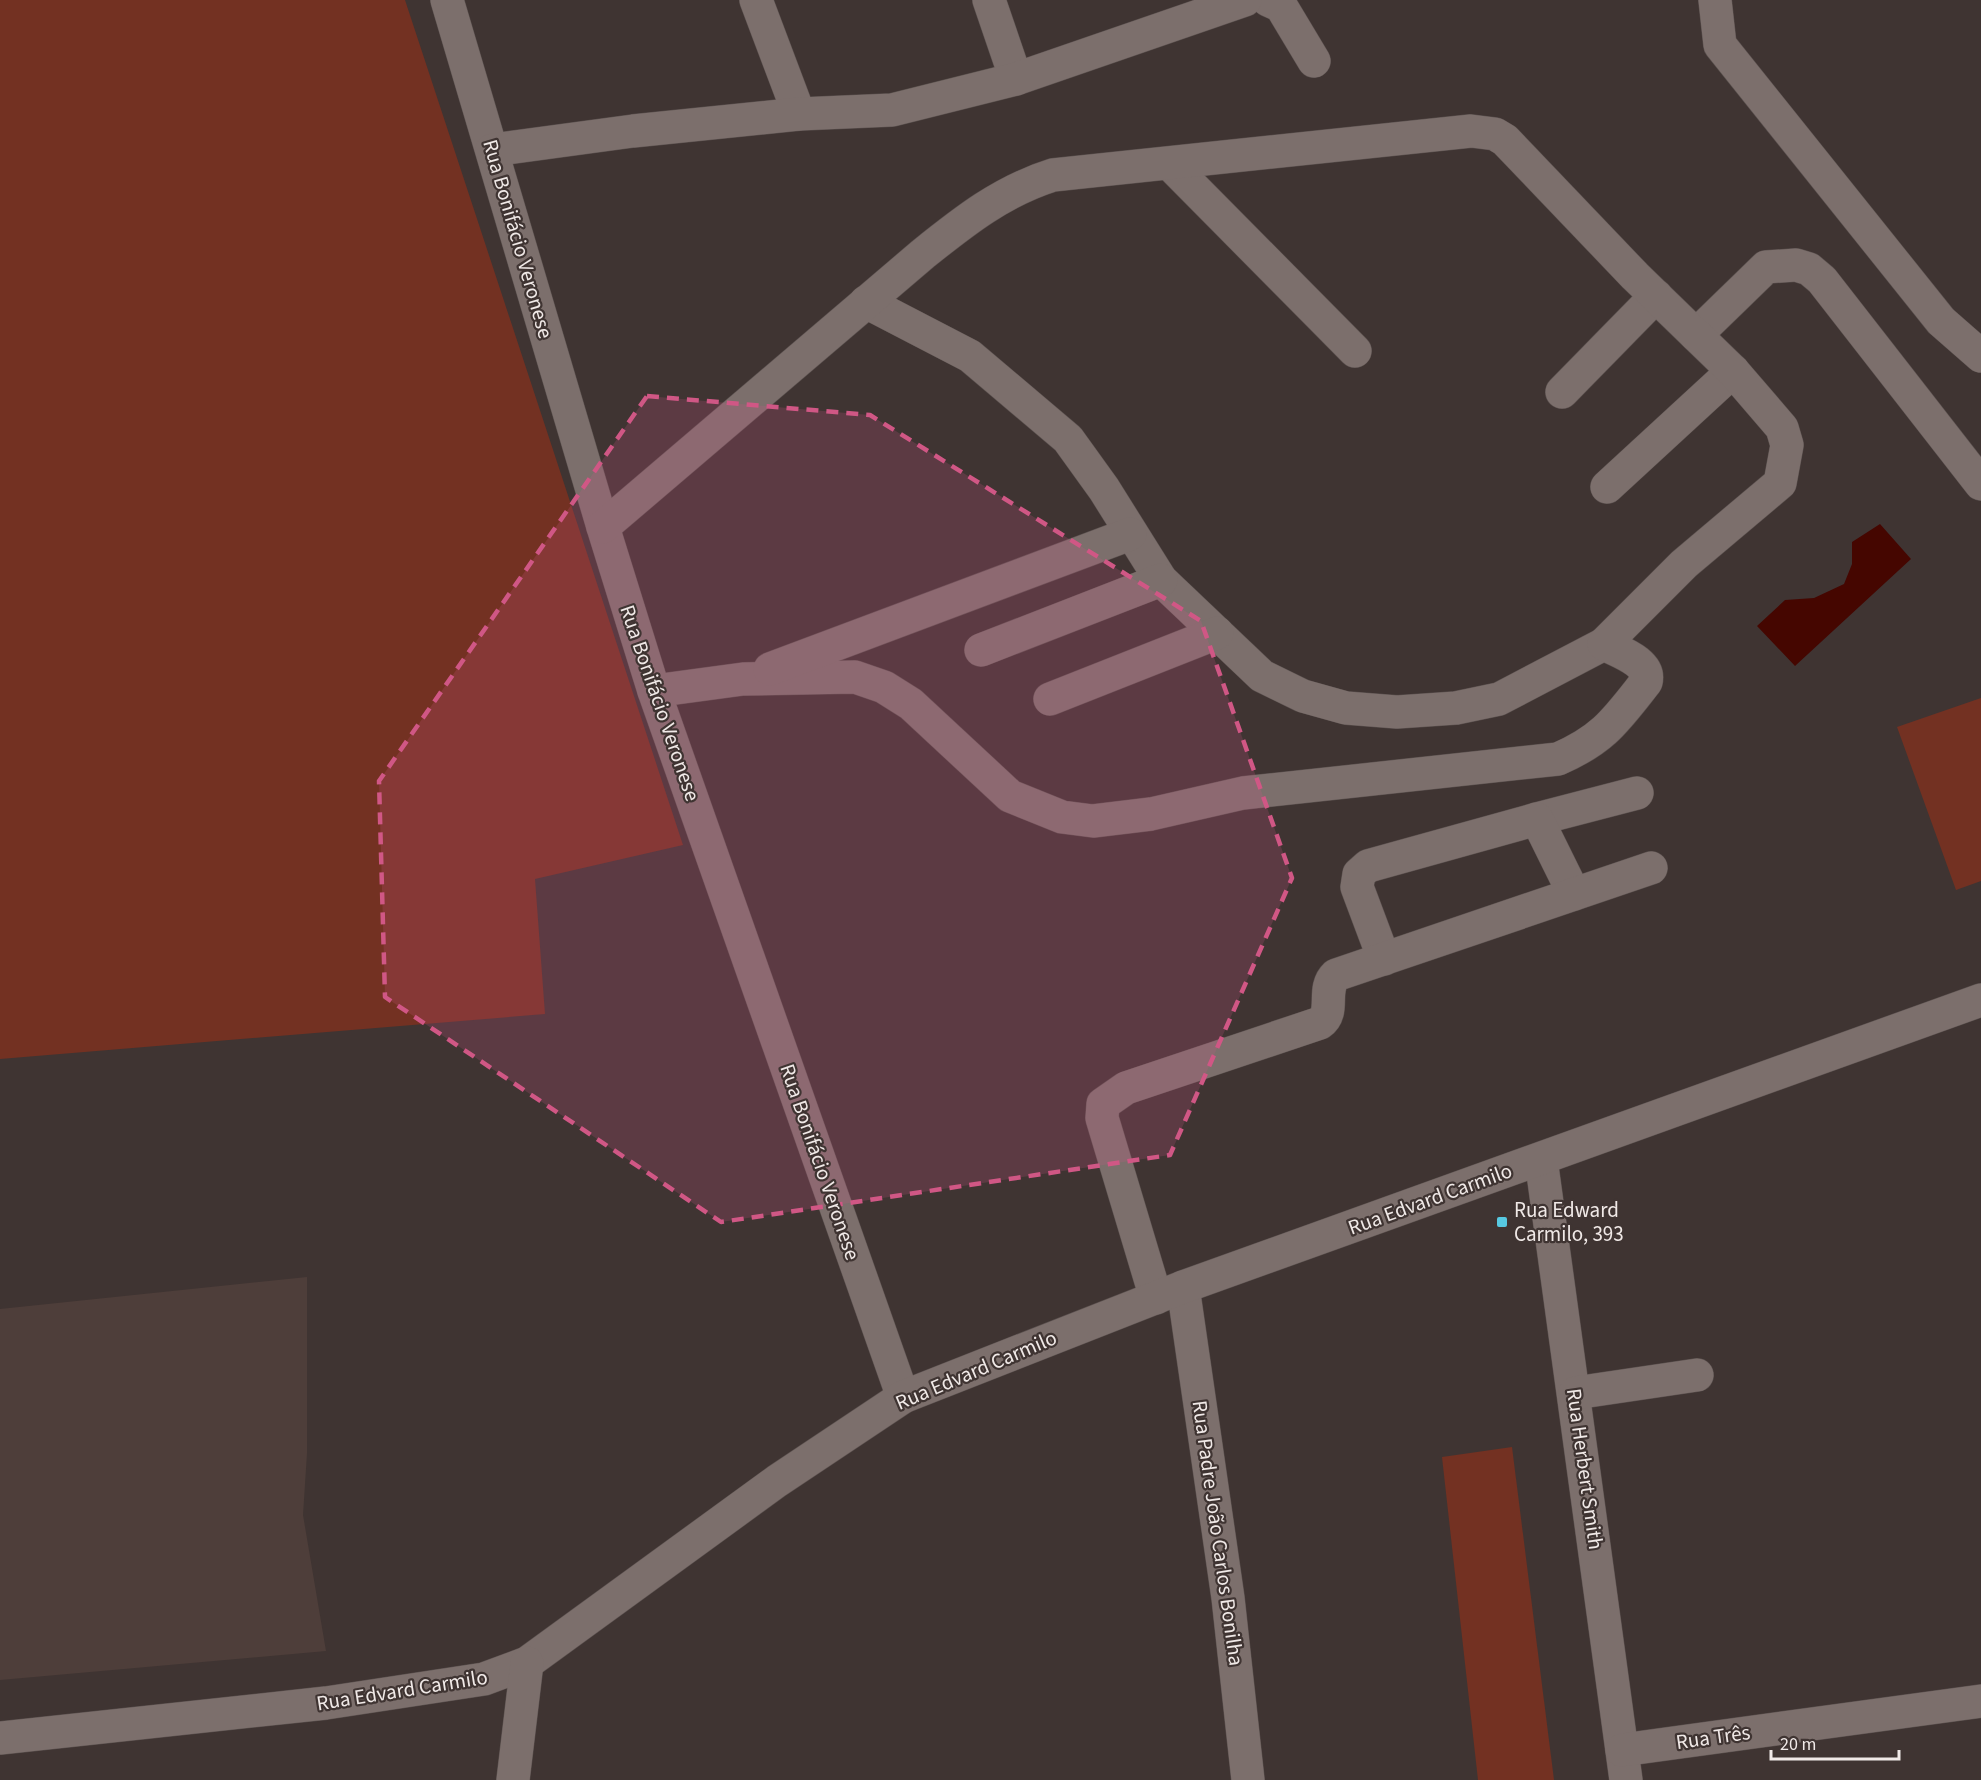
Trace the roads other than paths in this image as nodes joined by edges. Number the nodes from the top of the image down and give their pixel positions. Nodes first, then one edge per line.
1 (447, 0) edge
2 (756, 0) edge
3 (989, 0) edge
4 (1245, 0) edge
5 (1268, 0) edge
6 (1714, 0) edge
7 (1314, 61) dead end
8 (1016, 79) junction
9 (799, 114) junction
10 (492, 150) junction
11 (1170, 164) junction
12 (1656, 296) junction
13 (866, 302) junction
14 (1696, 335) junction
15 (1355, 351) dead end
16 (1981, 356) edge
17 (1733, 371) junction
18 (1562, 392) dead end
19 (1981, 484) edge
20 (1607, 487) dead end
21 (603, 527) junction
22 (1130, 534) junction
23 (1161, 580) junction
24 (1216, 633) junction
25 (1604, 644) junction
26 (981, 650) dead end
27 (742, 679) junction
28 (654, 691) junction
29 (1050, 699) dead end
30 (1637, 793) dead end
31 (1537, 819) junction
32 (1651, 868) dead end
33 (1574, 894) junction
34 (1384, 959) junction
35 (1981, 1000) edge
36 (1541, 1159) junction
37 (1170, 1293) junction
38 (1697, 1375) dead end
39 (1575, 1393) junction
40 (903, 1397) junction
41 (527, 1663) junction
42 (1981, 1701) edge
43 (0, 1738) edge
44 (1624, 1765) edge
45 (513, 1780) edge
46 (1248, 1780) edge

1 - 10 street, Rua Bonifácio Veronese
2 - 9 street
3 - 8 street
4 - 8 street
5 - 7 street
6 - 16 street
8 - 9 street
9 - 10 street
10 - 21 street, Rua Bonifácio Veronese
11 - 12 street
11 - 13 street
11 - 15 street
12 - 14 street
12 - 18 street
13 - 21 street
13 - 22 street
14 - 17 street
14 - 19 street
17 - 20 street
17 - 25 street
21 - 28 street, Rua Bonifácio Veronese
22 - 23 street
22 - 27 street
23 - 24 street
23 - 26 street
24 - 25 street
24 - 29 street
25 - 27 street
27 - 28 street
28 - 40 street, Rua Bonifácio Veronese
30 - 31 street
31 - 33 street
31 - 34 street
32 - 33 street
33 - 34 street
34 - 37 street, Rua Padre João Carlos Bonilha
35 - 36 street, Rua Edvard Carmilo
36 - 37 street, Rua Edvard Carmilo
36 - 39 street, Rua Herbert Smith
37 - 40 street, Rua Edvard Carmilo
37 - 46 street, Rua Padre João Carlos Bonilha
38 - 39 street
39 - 44 street, Rua Herbert Smith
40 - 41 street, Rua Edvard Carmilo
41 - 43 street, Rua Edvard Carmilo
41 - 45 street
42 - 44 street, Rua Três

